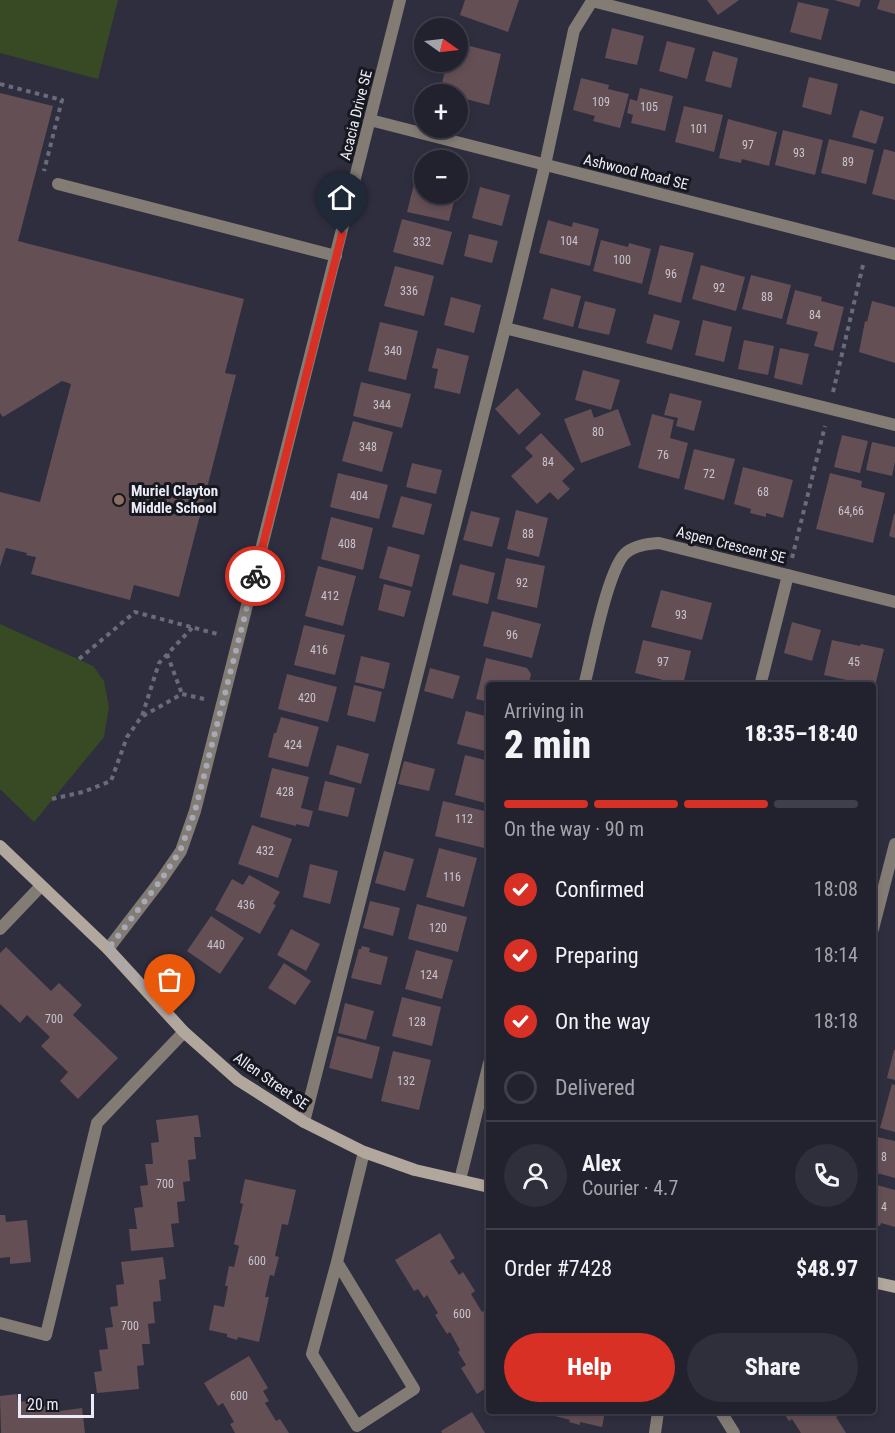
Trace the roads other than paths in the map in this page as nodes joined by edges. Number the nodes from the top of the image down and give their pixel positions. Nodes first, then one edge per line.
1 (400, 0) edge
2 (592, 0) edge
3 (895, 78) edge
4 (370, 120) junction
5 (545, 165) junction
6 (58, 184) road end
7 (895, 254) edge
8 (336, 256) junction
9 (505, 328) junction
10 (895, 425) edge
11 (788, 575) junction
12 (895, 602) edge
13 (585, 682) edge
14 (761, 682) edge
15 (895, 844) edge
16 (0, 846) edge
17 (41, 886) junction
18 (876, 917) edge
19 (0, 929) edge
20 (108, 949) junction
21 (184, 1032) junction
22 (486, 1075) edge
23 (304, 1122) junction
24 (363, 1152) junction
25 (460, 1180) junction
26 (486, 1186) edge
27 (336, 1262) junction
28 (876, 1283) edge
29 (895, 1287) edge
30 (0, 1323) edge
31 (658, 1414) edge
32 (722, 1414) edge
33 (655, 1433) edge
34 (734, 1433) edge

1 - 4 street, Acacia Drive SE
2 - 3 street
2 - 5 street
4 - 5 street, Ashwood Road SE
4 - 8 street, Acacia Drive SE
5 - 7 street, Ashwood Road SE
5 - 9 street
6 - 8 street
8 - 20 street, Acacia Drive SE
9 - 10 street
9 - 23 street
11 - 12 street, Aspen Crescent SE
11 - 13 street, Aspen Crescent SE
11 - 14 street
15 - 18 street
16 - 17 street, Allen Street SE
17 - 19 street
17 - 20 street, Allen Street SE
20 - 21 street, Allen Street SE
21 - 23 street, Allen Street SE
21 - 30 street
22 - 25 street
23 - 24 street, Allen Street SE
24 - 25 street, Allen Street SE
24 - 27 street
25 - 26 street, Allen Street SE
27 - 27 street
28 - 29 street
31 - 33 street
32 - 34 street

